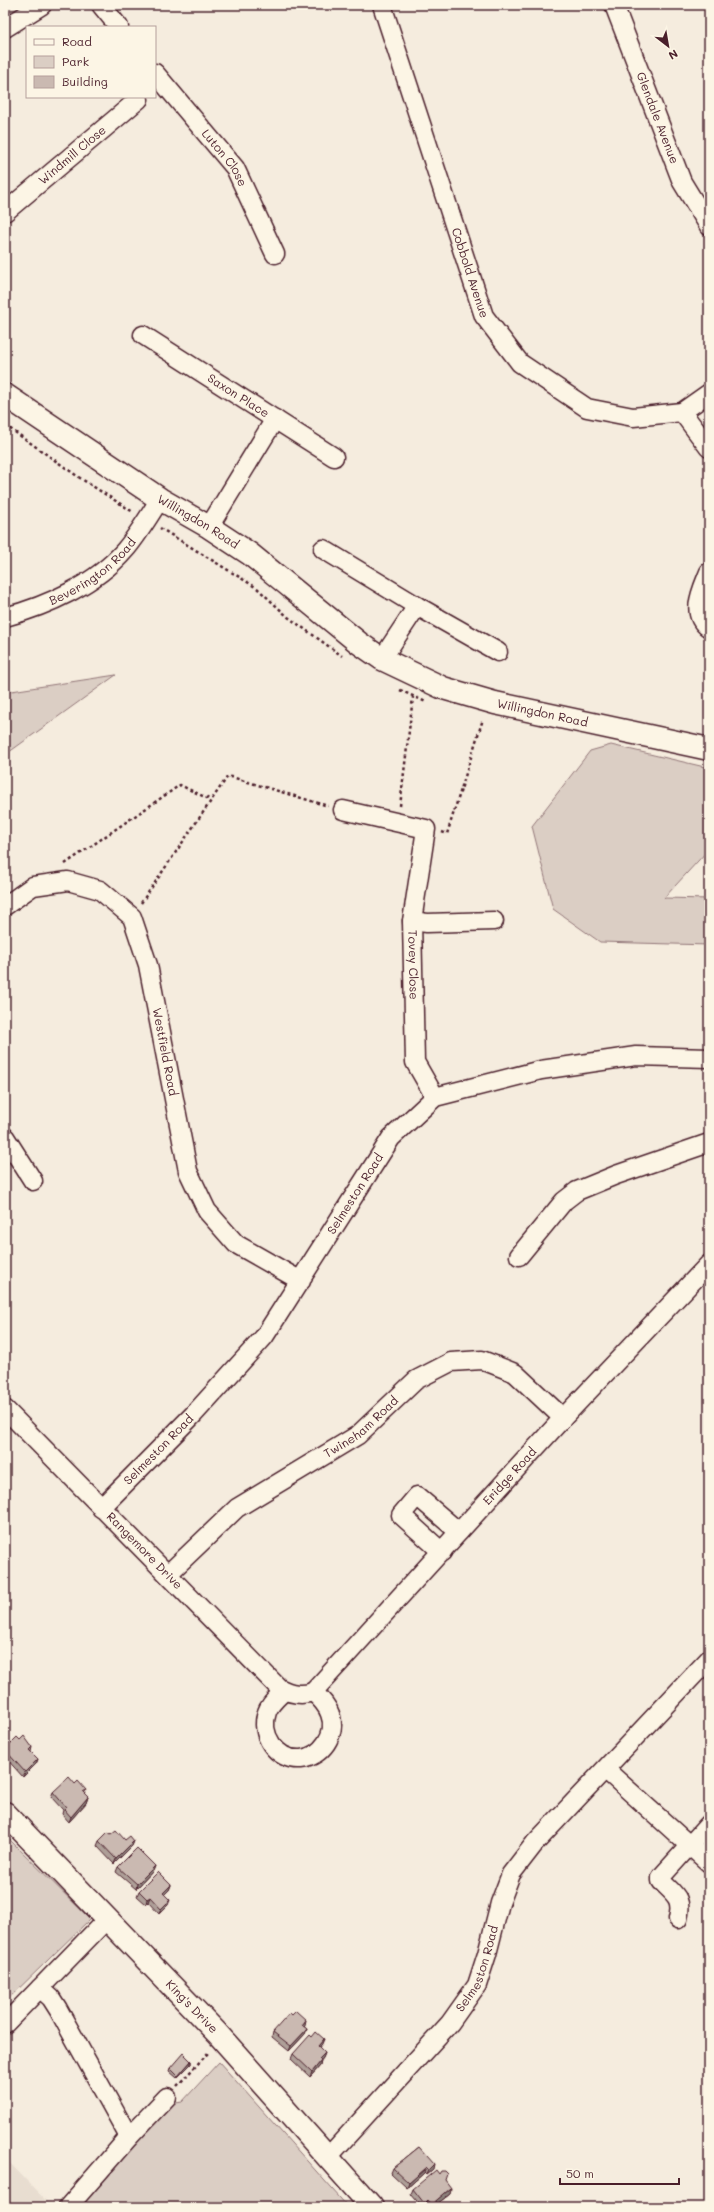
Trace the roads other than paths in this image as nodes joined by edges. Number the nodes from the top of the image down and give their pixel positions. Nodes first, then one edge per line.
1 (42, 5) edge
2 (101, 5) edge
3 (382, 5) edge
4 (614, 5) edge
5 (117, 26) edge
6 (5, 28) edge
7 (156, 74) edge
8 (139, 99) dead end
9 (5, 212) edge
10 (709, 226) edge
11 (275, 254) dead end
12 (143, 335) dead end
13 (709, 393) edge
14 (5, 396) edge
15 (682, 412) junction
16 (275, 418) junction
17 (709, 448) edge
18 (334, 457) dead end
19 (160, 499) junction
20 (210, 528) junction
21 (323, 549) dead end
22 (709, 572) edge
23 (417, 606) junction
24 (5, 617) edge
25 (709, 628) edge
26 (498, 652) dead end
27 (382, 659) junction
28 (709, 749) edge
29 (343, 810) road end
30 (5, 906) edge
31 (412, 921) junction
32 (494, 921) dead end
33 (709, 1058) edge
34 (435, 1097) junction
35 (5, 1137) edge
36 (709, 1143) edge
37 (33, 1181) dead end
38 (519, 1256) dead end
39 (709, 1264) edge
40 (301, 1281) junction
41 (5, 1409) edge
42 (564, 1418) junction
43 (101, 1508) junction
44 (459, 1532) junction
45 (442, 1552) junction
46 (168, 1574) junction
47 (709, 1659) edge
48 (284, 1691) junction
49 (313, 1692) junction
50 (606, 1770) junction
51 (5, 1813) edge
52 (709, 1824) edge
53 (689, 1844) junction
54 (706, 1860) edge
55 (107, 1919) junction
56 (678, 1919) dead end
57 (40, 1988) junction
58 (5, 2024) edge
59 (167, 2097) road end
60 (129, 2137) junction
61 (328, 2157) junction
62 (68, 2207) edge
63 (372, 2207) edge

1 - 6 street
2 - 5 street
3 - 15 street, Cobbold Avenue
4 - 10 street, Glendale Avenue
7 - 11 street, Luton Close
8 - 9 street, Windmill Close
12 - 16 street, Saxon Place
13 - 15 street
14 - 19 main road, Willingdon Road
15 - 17 street
16 - 18 street, Saxon Place
16 - 20 street
19 - 20 main road, Willingdon Road
19 - 24 street, Beverington Road
20 - 27 main road, Willingdon Road
21 - 23 street
22 - 25 street
23 - 26 street
23 - 27 street
27 - 28 main road, Willingdon Road
29 - 31 street, Tovey Close
30 - 40 street, Westfield Road
31 - 32 street
31 - 34 street, Tovey Close
33 - 34 street, Selmeston Road
34 - 40 street, Selmeston Road
35 - 37 street
36 - 38 street
39 - 42 street, Eridge Road
40 - 43 street, Selmeston Road
41 - 43 street, Rangemore Drive
42 - 44 street, Eridge Road
42 - 46 street, Twineham Road
43 - 46 street, Rangemore Drive
44 - 45 street, Eridge Road
44 - 45 street
45 - 49 street, Eridge Road
46 - 48 street, Rangemore Drive
47 - 50 street, Selmeston Road
48 - 49 street
48 - 49 street
50 - 53 street
50 - 61 street, Selmeston Road
51 - 55 main road, King's Drive
52 - 53 street
53 - 54 street
53 - 56 street
55 - 57 street
55 - 61 main road, King's Drive
57 - 58 street
57 - 60 street
59 - 60 street
60 - 62 street
61 - 63 main road, King's Drive

